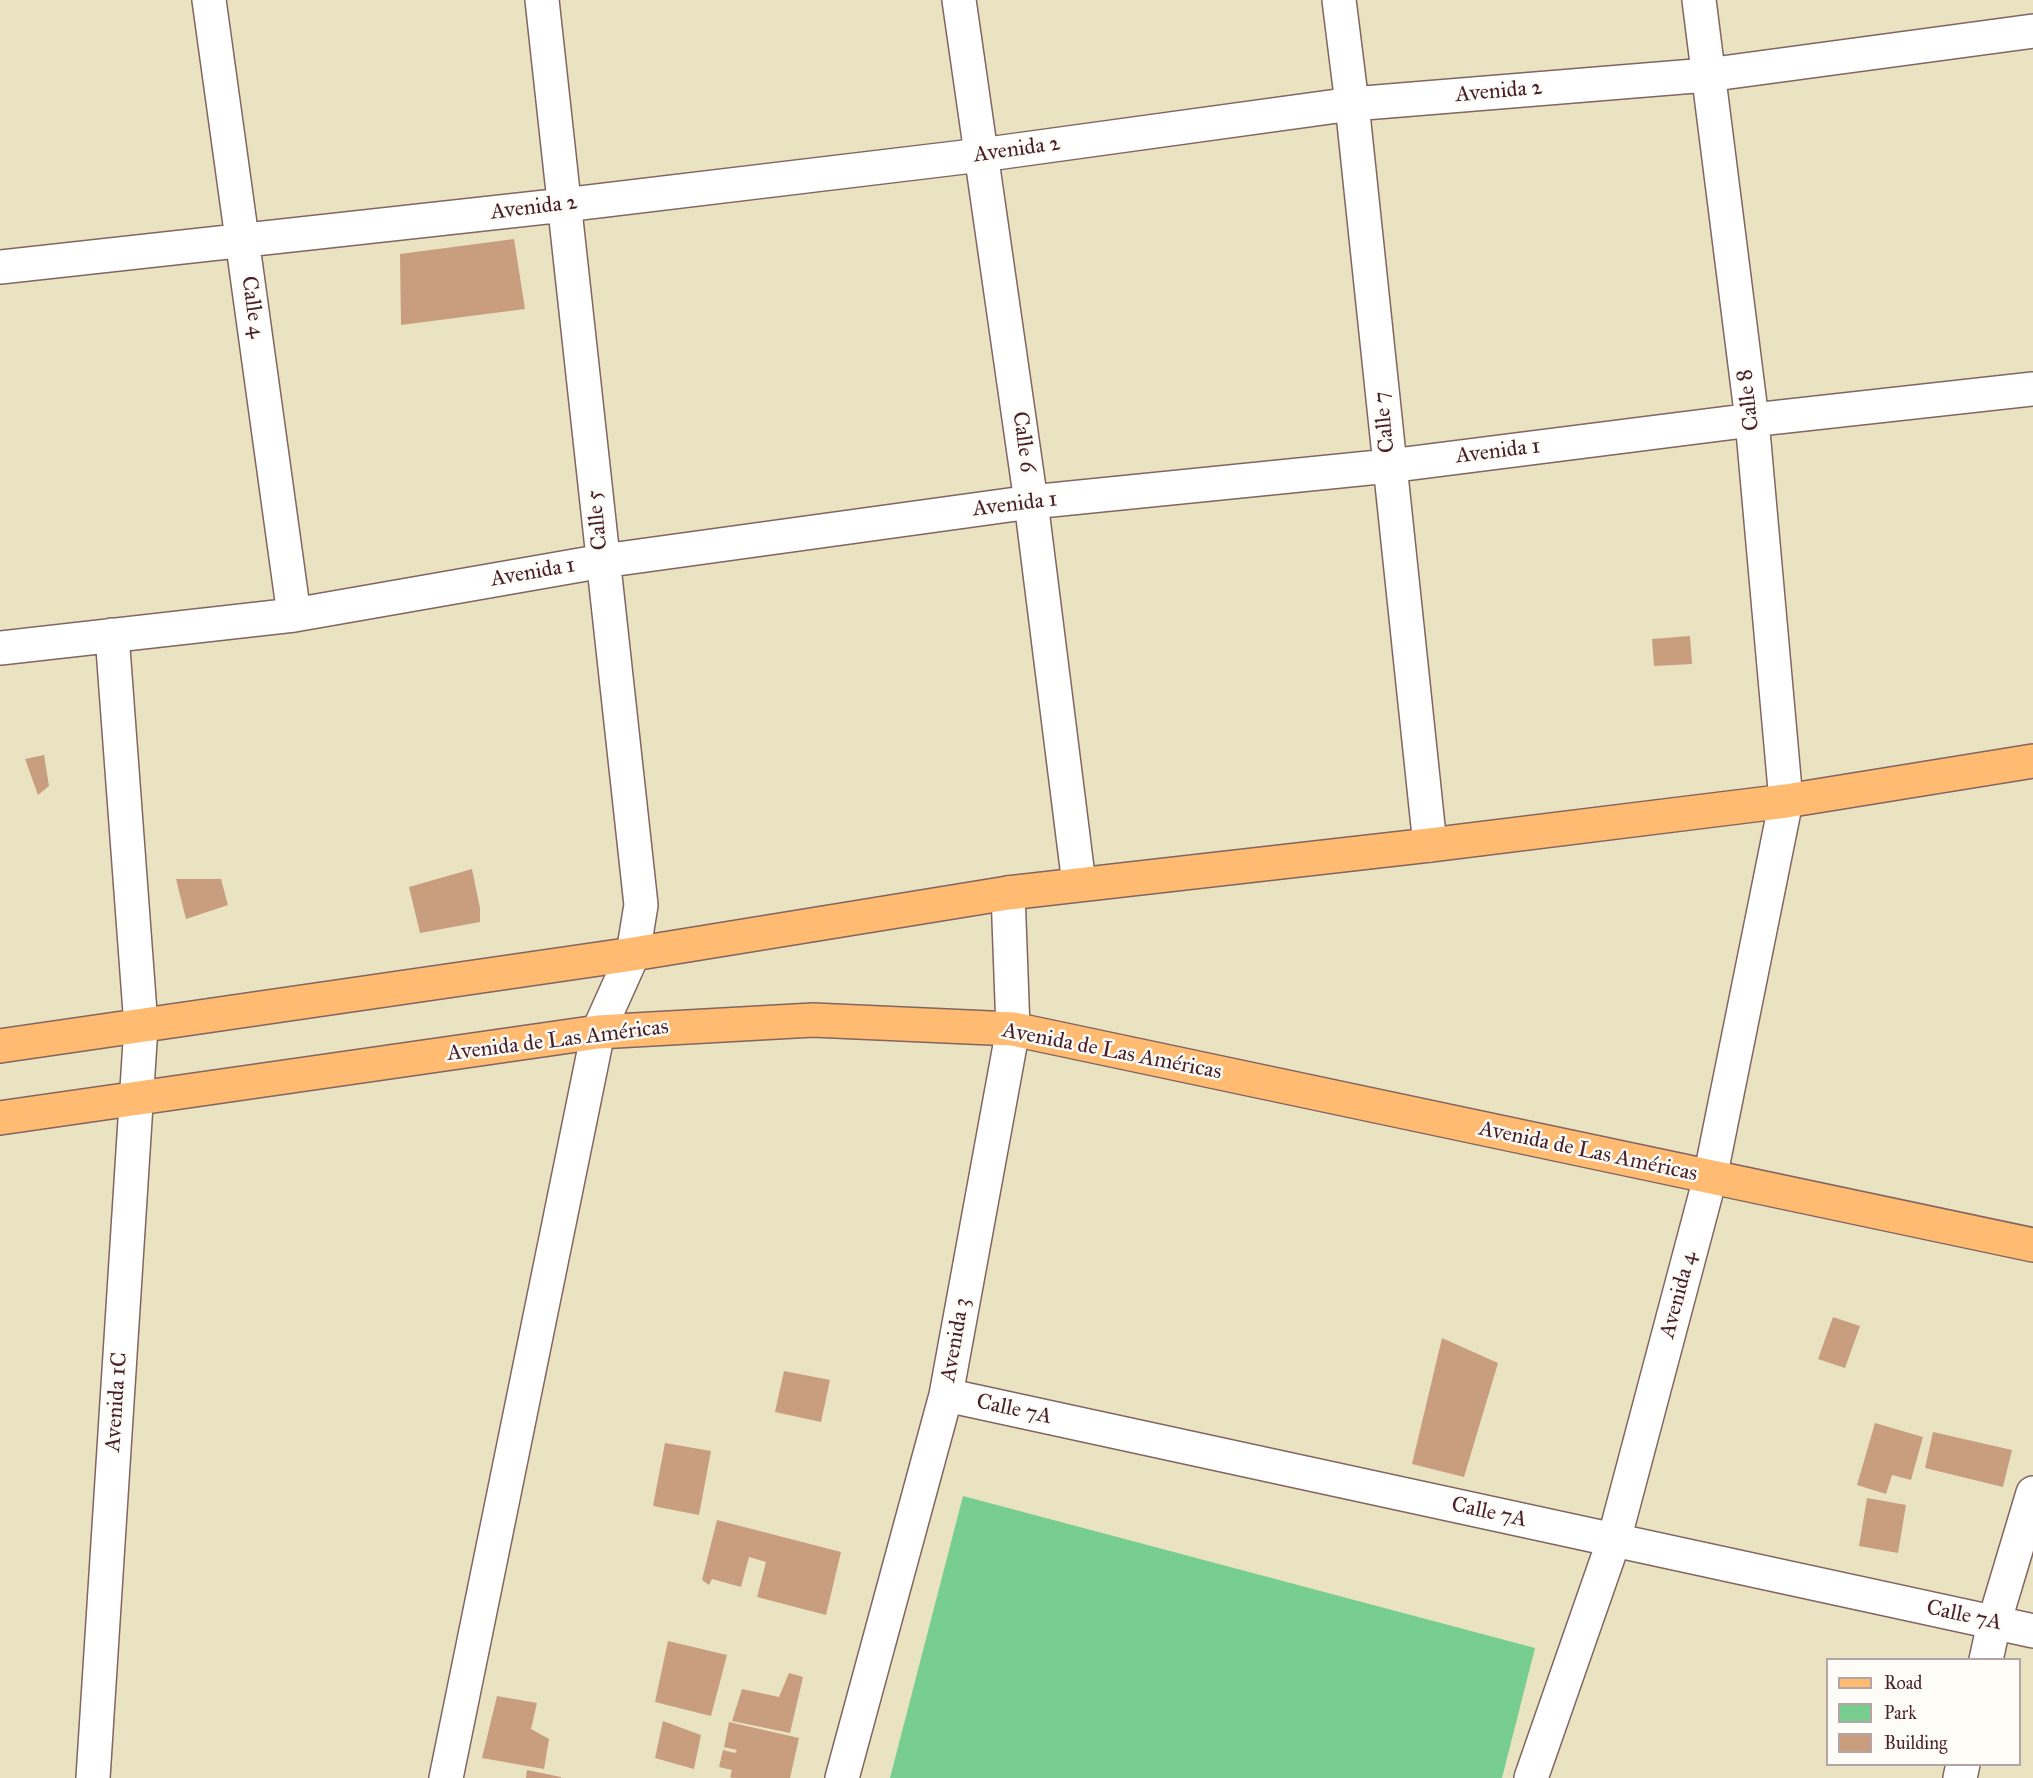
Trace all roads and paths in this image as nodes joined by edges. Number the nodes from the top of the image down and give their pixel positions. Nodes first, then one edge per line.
1 (208, 0) edge
2 (542, 0) edge
3 (959, 0) edge
4 (1339, 0) edge
5 (1699, 0) edge
6 (2033, 31) edge
7 (1707, 75) junction
8 (1352, 104) junction
9 (981, 155) junction
10 (564, 205) junction
11 (243, 241) junction
12 (0, 267) edge
13 (2033, 389) edge
14 (1752, 420) junction
15 (1389, 466) junction
16 (1031, 502) junction
17 (603, 561) junction
18 (294, 615) junction
19 (112, 635) junction
20 (0, 648) edge
21 (2033, 761) edge
22 (1786, 801) junction
23 (1430, 845) junction
24 (1079, 884) junction
25 (1008, 893) junction
26 (633, 954) junction
27 (141, 1026) junction
28 (1013, 1029) junction
29 (598, 1032) junction
30 (0, 1046) edge
31 (136, 1098) junction
32 (0, 1118) edge
33 (1710, 1178) junction
34 (2033, 1245) edge
35 (945, 1395) junction
36 (2033, 1493) edge
37 (1614, 1540) junction
38 (1994, 1623) junction
39 (2033, 1631) edge
40 (1986, 1658) edge
41 (93, 1778) edge
42 (446, 1778) edge
43 (842, 1778) edge
44 (1531, 1778) edge

1 - 11 street, Calle 4
2 - 10 street, Calle 5
3 - 9 street, Calle 6
4 - 8 street, Calle 7
5 - 7 street, Calle 8
6 - 7 street, Avenida 2
7 - 8 street, Avenida 2
7 - 14 street, Calle 8
8 - 9 street, Avenida 2
8 - 15 street, Calle 7
9 - 10 street, Avenida 2
9 - 16 street, Calle 6
10 - 11 street, Avenida 2
10 - 17 street, Calle 5
11 - 12 street, Avenida 2
11 - 18 street, Calle 4
13 - 14 street, Avenida 1
14 - 15 street, Avenida 1
14 - 22 street, Calle 8
15 - 16 street, Avenida 1
15 - 23 street, Calle 7
16 - 17 street, Avenida 1
16 - 24 street, Calle 6
17 - 18 street, Avenida 1
17 - 26 street, Calle 5
18 - 19 street, Avenida 1
19 - 20 street, Avenida 1
19 - 27 street, Avenida 1C
21 - 22 main road
22 - 23 main road
22 - 33 street, Avenida 4
23 - 24 main road
24 - 25 main road
25 - 26 main road
25 - 28 street, Avenida 3
26 - 27 main road
26 - 29 street, Calle 5
27 - 30 main road
27 - 31 street, Avenida 1C
28 - 29 main road, Avenida de Las Américas
28 - 33 main road, Avenida de Las Américas
28 - 35 street, Avenida 3
29 - 31 main road, Avenida de Las Américas
29 - 42 street, Calle 5
31 - 32 main road, Avenida de Las Américas
31 - 41 street, Avenida 1C
33 - 34 main road, Avenida de Las Américas
33 - 37 street, Avenida 4
35 - 37 street, Calle 7A
35 - 43 street, Avenida 3
36 - 38 street
37 - 38 street, Calle 7A
37 - 44 street, Avenida 4
38 - 39 street, Calle 7A
38 - 40 street

